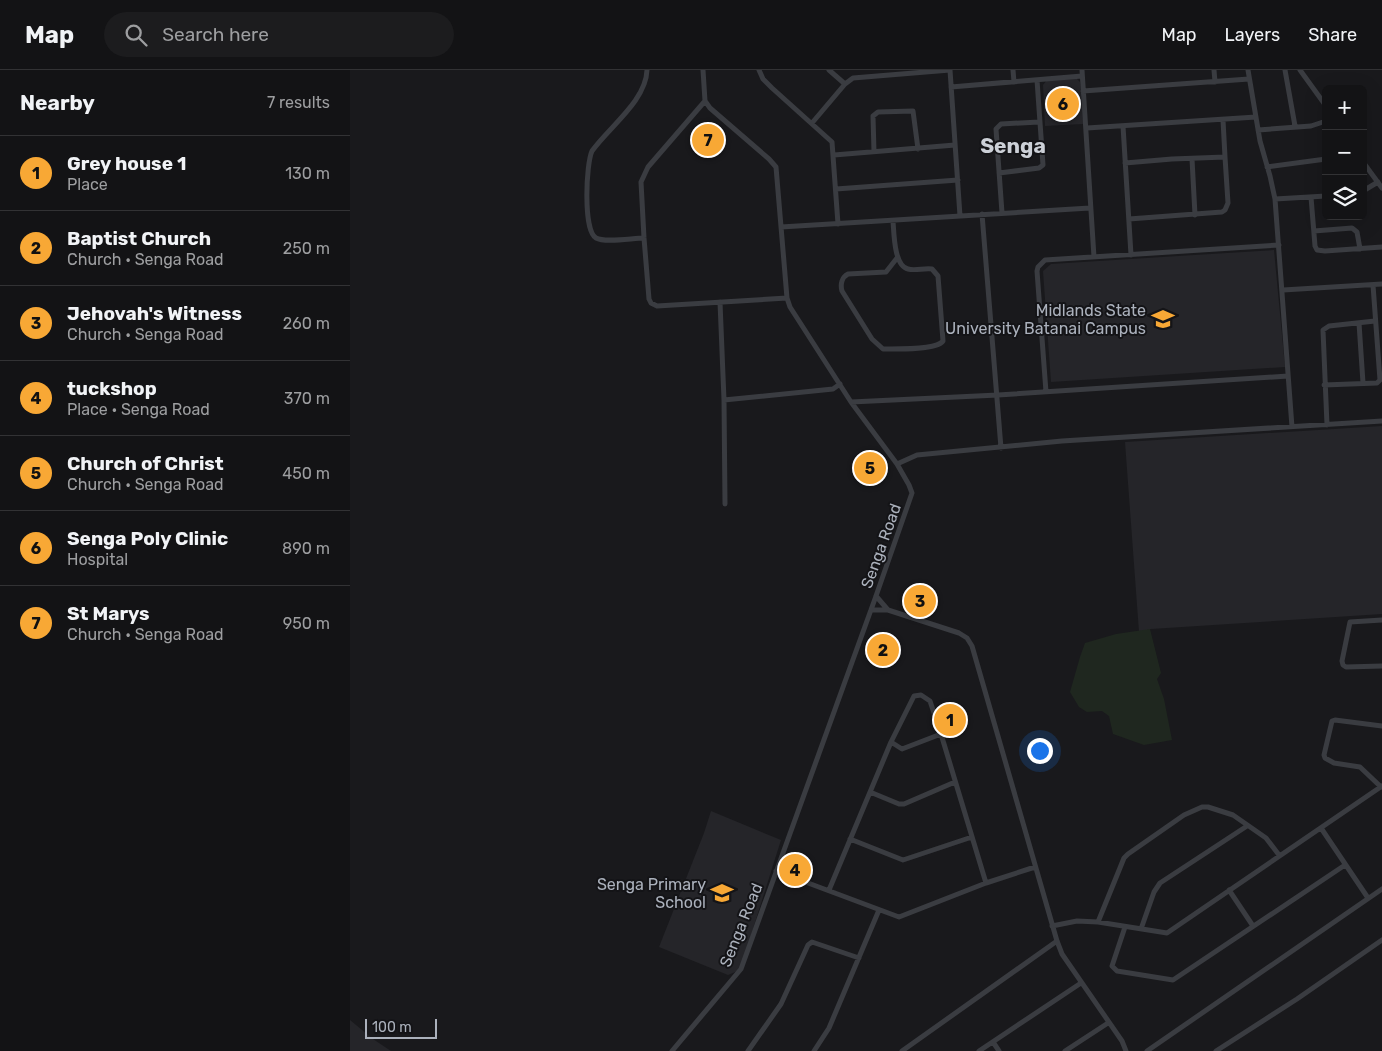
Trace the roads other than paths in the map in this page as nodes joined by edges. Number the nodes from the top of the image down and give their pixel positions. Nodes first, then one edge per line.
1 (648, 70) edge
2 (703, 70) edge
3 (759, 70) edge
4 (829, 70) edge
5 (1014, 70) edge
6 (1082, 70) edge
7 (1214, 70) edge
8 (1248, 70) edge
9 (1285, 70) edge
10 (1300, 70) edge
11 (908, 71) edge
12 (871, 73) edge
13 (1082, 76) junction
14 (1249, 79) junction
15 (1037, 80) junction
16 (1014, 82) junction
17 (1215, 82) junction
18 (844, 84) junction
19 (951, 86) junction
20 (1084, 91) junction
21 (1322, 100) edge
22 (706, 101) junction
23 (1256, 117) junction
24 (1223, 120) junction
25 (1039, 122) junction
26 (812, 123) junction
27 (1322, 123) edge
28 (1123, 126) junction
29 (1295, 126) junction
30 (1087, 128) junction
31 (1258, 130) junction
32 (955, 146) junction
33 (918, 149) junction
34 (874, 152) junction
35 (834, 155) junction
36 (1225, 157) junction
37 (1192, 159) junction
38 (1322, 160) edge
39 (1125, 163) junction
40 (1267, 166) junction
41 (1367, 167) edge
42 (1000, 173) junction
43 (958, 180) junction
44 (1378, 182) junction
45 (1382, 188) edge
46 (836, 189) junction
47 (1367, 189) edge
48 (1322, 196) edge
49 (1311, 197) junction
50 (1275, 199) junction
51 (1090, 208) junction
52 (1002, 213) junction
53 (982, 214) junction
54 (1195, 214) junction
55 (960, 216) junction
56 (1129, 219) junction
57 (893, 221) junction
58 (838, 224) junction
59 (781, 227) junction
60 (1314, 231) junction
61 (644, 238) junction
62 (1279, 245) junction
63 (1382, 247) edge
64 (1360, 249) junction
65 (1131, 255) junction
66 (1094, 257) junction
67 (897, 258) junction
68 (1382, 284) edge
69 (1373, 285) junction
70 (1283, 290) junction
71 (787, 298) junction
72 (720, 302) junction
73 (1375, 321) junction
74 (1360, 323) junction
75 (1288, 376) junction
76 (1364, 383) junction
77 (840, 384) junction
78 (1324, 385) junction
79 (1046, 392) junction
80 (998, 396) junction
81 (724, 400) junction
82 (851, 402) junction
83 (1382, 421) edge
84 (1327, 425) junction
85 (1292, 427) junction
86 (1001, 448) junction
87 (897, 464) junction
88 (725, 504) dead end
89 (876, 596) junction
90 (871, 610) junction
91 (888, 610) junction
92 (1382, 620) edge
93 (1382, 666) edge
94 (1382, 726) edge
95 (941, 734) junction
96 (891, 742) junction
97 (956, 782) junction
98 (1381, 787) edge
99 (870, 792) junction
100 (1247, 826) junction
101 (1321, 828) junction
102 (972, 837) junction
103 (850, 839) junction
104 (1279, 855) junction
105 (1345, 866) junction
106 (1035, 868) junction
107 (776, 871) junction
108 (986, 883) junction
109 (1382, 889) edge
110 (829, 890) junction
111 (1229, 890) junction
112 (1368, 898) junction
113 (879, 910) junction
114 (1098, 922) junction
115 (1052, 926) junction
116 (1253, 926) junction
117 (1126, 927) junction
118 (1141, 929) junction
119 (1382, 940) edge
120 (1057, 941) junction
121 (859, 958) junction
122 (1081, 983) junction
123 (1108, 1023) junction
124 (993, 1042) junction
125 (675, 1050) edge
126 (748, 1051) edge
127 (814, 1051) edge
128 (902, 1051) edge
129 (979, 1051) edge
130 (999, 1051) edge
131 (1065, 1051) edge
132 (1126, 1051) edge
133 (1148, 1051) edge
134 (1216, 1051) edge

1 - 61 street
2 - 22 street
3 - 26 street
4 - 18 street
5 - 16 street
6 - 13 street
7 - 17 street
8 - 14 street
9 - 29 street
10 - 21 street
11 - 12 street
11 - 19 street
12 - 18 street
13 - 15 street
13 - 20 street
14 - 17 street
14 - 23 street
15 - 16 street
15 - 25 street
16 - 19 street
17 - 20 street
18 - 26 street
19 - 32 street
20 - 30 street
22 - 59 street, Senga Road
22 - 61 street
23 - 24 street
23 - 31 street
24 - 28 street
24 - 36 street
25 - 42 street
25 - 42 street
26 - 35 street
27 - 29 street
28 - 30 street
28 - 39 street
29 - 31 street
30 - 51 street
31 - 40 street
32 - 33 street
32 - 43 street
33 - 34 street
33 - 34 street
34 - 35 street
35 - 46 street
36 - 37 street
36 - 54 street
37 - 39 street
37 - 54 street
38 - 40 street
39 - 56 street
40 - 50 street
41 - 44 street
42 - 52 street
43 - 46 street
43 - 55 street
44 - 45 street
44 - 47 street
46 - 58 street
48 - 49 street
49 - 50 street
49 - 60 street
50 - 62 street
51 - 52 street
51 - 66 street
52 - 53 street
53 - 55 street
53 - 80 street
54 - 56 street
55 - 57 street
56 - 65 street
57 - 58 street
57 - 67 street
58 - 59 street
59 - 71 street, Senga Road
60 - 64 street
60 - 64 street
61 - 72 street
62 - 65 street
62 - 70 street
63 - 64 street
65 - 66 street
66 - 79 street
67 - 67 street
68 - 69 street
69 - 70 street
69 - 73 street
70 - 75 street
71 - 72 street
71 - 77 street, Senga Road
72 - 81 street
73 - 74 street
73 - 76 street
74 - 76 street
74 - 78 street
75 - 79 street
75 - 85 street
76 - 78 street
77 - 81 street
77 - 82 street, Senga Road
78 - 84 street
79 - 80 street
80 - 82 street
80 - 86 street
81 - 88 street
82 - 87 street, Senga Road
83 - 84 street
84 - 85 street
85 - 86 street
86 - 87 street
87 - 89 street, Senga Road
89 - 90 street, Senga Road
89 - 91 street
90 - 91 street
90 - 107 street, Senga Road
91 - 106 street
92 - 93 street
94 - 98 street
95 - 96 street
95 - 96 street
95 - 97 street
96 - 99 street
97 - 99 street
97 - 102 street
98 - 101 street
99 - 103 street
100 - 104 street
100 - 114 street
100 - 118 street
101 - 104 street
101 - 105 street
102 - 103 street
102 - 108 street
103 - 110 street
104 - 111 street
105 - 112 street
105 - 116 street
106 - 108 street
106 - 115 street
107 - 110 street
107 - 125 street, Senga Road
108 - 113 street
109 - 112 street
110 - 113 street
111 - 116 street
111 - 118 street
112 - 133 street
113 - 121 street
114 - 115 street
114 - 117 street
115 - 120 street
116 - 117 street
117 - 118 street
119 - 134 street
120 - 122 street
120 - 128 street
121 - 126 street
121 - 127 street
122 - 123 street
122 - 124 street
123 - 131 street
123 - 132 street
124 - 129 street
124 - 130 street

